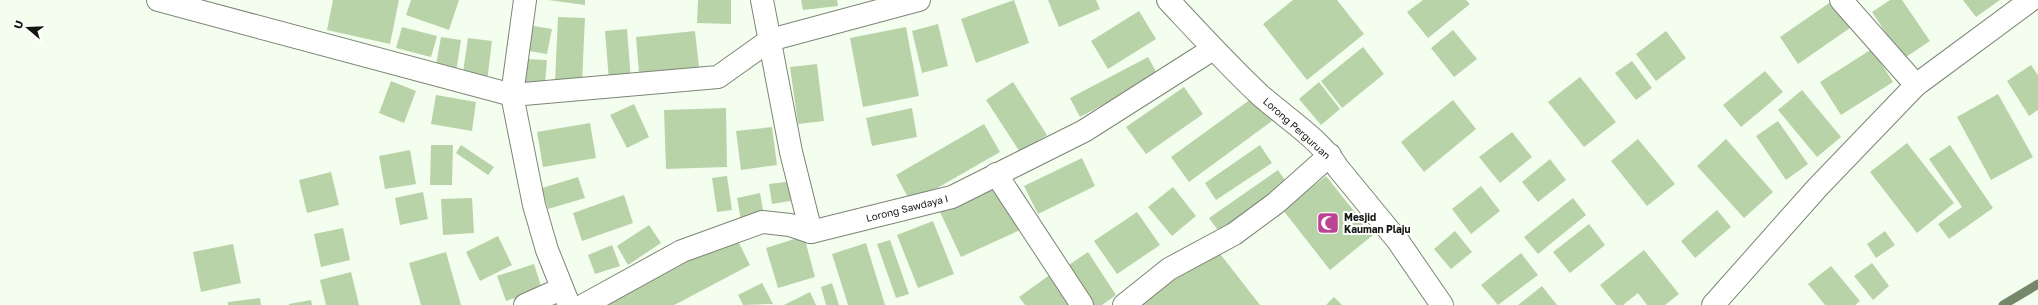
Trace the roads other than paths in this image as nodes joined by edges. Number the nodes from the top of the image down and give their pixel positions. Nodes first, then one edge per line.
1 (158, 0) edge
2 (525, 0) edge
3 (762, 0) edge
4 (919, 0) edge
5 (1168, 0) edge
6 (1842, 0) edge
7 (2031, 0) edge
8 (770, 40) junction
9 (1213, 49) junction
10 (1916, 85) junction
11 (512, 95) junction
12 (1330, 155) junction
13 (996, 174) junction
14 (810, 232) junction
15 (565, 297) edge
16 (1438, 304) edge
17 (525, 305) edge
18 (584, 305) edge
19 (1082, 305) edge
20 (1124, 305) edge
21 (1713, 305) edge

1 - 11 street
2 - 11 street
3 - 8 street
4 - 8 street
5 - 9 street, Lorong Perguruan
6 - 10 street
7 - 10 street
8 - 11 street
8 - 14 street
9 - 12 street, Lorong Perguruan
9 - 13 street, Lorong Sawdaya I
10 - 21 street
11 - 15 street
12 - 16 street, Lorong Perguruan
12 - 20 street
13 - 14 street, Lorong Sawdaya I
13 - 19 street
14 - 18 street
15 - 17 street

